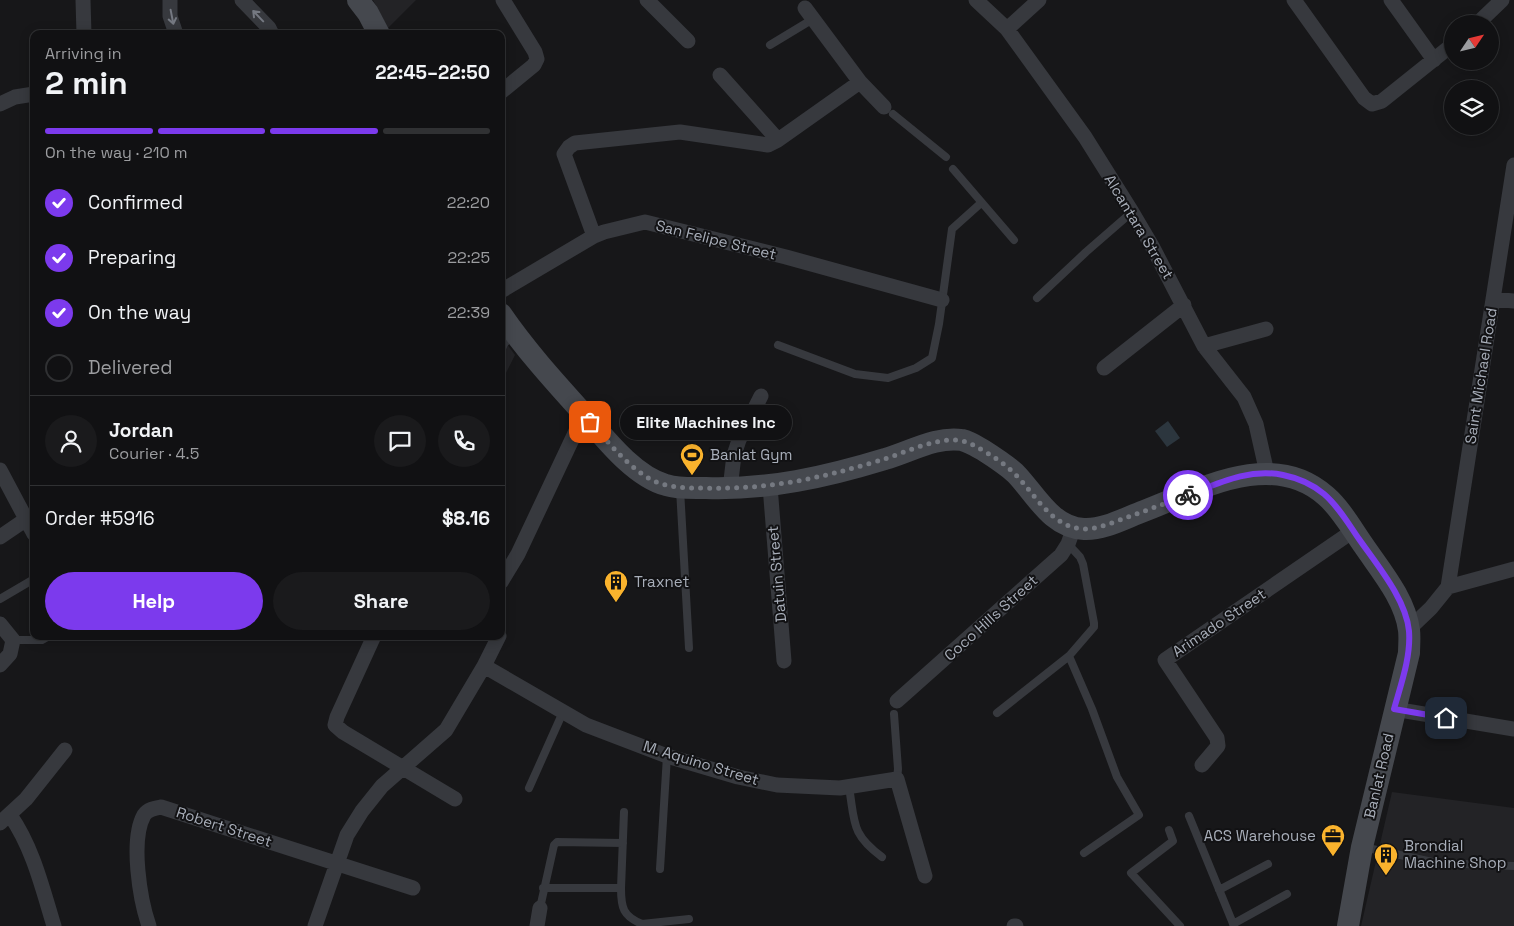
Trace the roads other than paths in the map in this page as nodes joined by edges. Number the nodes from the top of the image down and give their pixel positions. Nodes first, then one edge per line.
1 (83, 0) edge
2 (170, 0) edge
3 (242, 0) edge
4 (358, 0) edge
5 (503, 0) edge
6 (647, 0) edge
7 (976, 0) edge
8 (1038, 0) edge
9 (1294, 0) edge
10 (1392, 0) edge
11 (1496, 2) edge
12 (804, 5) edge
13 (1485, 15) edge
14 (1007, 29) junction
15 (84, 30) edge
16 (175, 30) edge
17 (270, 30) edge
18 (377, 30) edge
19 (688, 41) dead end
20 (770, 45) dead end
21 (1444, 52) edge
22 (1434, 60) junction
23 (720, 75) dead end
24 (860, 82) junction
25 (505, 89) edge
26 (30, 95) edge
27 (0, 104) edge
28 (888, 110) joint
29 (778, 140) junction
30 (946, 157) dead end
31 (1514, 165) edge
32 (953, 169) dead end
33 (981, 203) junction
34 (1132, 212) junction
35 (594, 236) junction
36 (1014, 240) dead end
37 (505, 289) edge
38 (1036, 298) dead end
39 (1493, 299) junction
40 (942, 300) junction
41 (1514, 301) edge
42 (1184, 305) junction
43 (505, 320) edge
44 (1266, 329) dead end
45 (778, 346) dead end
46 (1204, 346) junction
47 (1104, 368) dead end
48 (761, 396) dead end
49 (584, 414) junction
50 (1267, 473) junction
51 (1, 475) edge
52 (770, 486) junction
53 (680, 487) junction
54 (730, 489) junction
55 (26, 520) junction
56 (30, 527) edge
57 (1353, 531) junction
58 (1071, 536) junction
59 (0, 537) edge
60 (1514, 569) edge
61 (505, 575) edge
62 (30, 581) edge
63 (1448, 587) junction
64 (0, 599) edge
65 (0, 624) edge
66 (1409, 629) junction
67 (13, 640) junction
68 (30, 640) edge
69 (372, 640) edge
70 (497, 640) edge
71 (689, 648) dead end
72 (1070, 656) junction
73 (784, 661) dead end
74 (0, 665) edge
75 (484, 666) junction
76 (896, 708) joint
77 (1394, 709) junction
78 (563, 712) junction
79 (997, 714) dead end
80 (1514, 729) edge
81 (65, 750) dead end
82 (668, 756) junction
83 (1202, 765) dead end
84 (402, 768) junction
85 (897, 779) junction
86 (849, 787) junction
87 (529, 788) dead end
88 (455, 799) dead end
89 (624, 812) dead end
90 (1189, 816) dead end
91 (5, 819) edge
92 (1169, 830) dead end
93 (623, 843) junction
94 (1362, 847) junction
95 (1084, 854) dead end
96 (882, 857) dead end
97 (336, 863) junction
98 (1268, 864) dead end
99 (1514, 866) edge
100 (660, 869) dead end
101 (925, 876) dead end
102 (413, 888) dead end
103 (544, 888) junction
104 (621, 888) junction
105 (1219, 890) junction
106 (1288, 894) dead end
107 (540, 908) joint
108 (689, 919) dead end
109 (1234, 925) edge
110 (54, 926) edge
111 (149, 926) edge
112 (315, 926) edge
113 (537, 926) edge
114 (1180, 926) edge
115 (1348, 926) edge

1 - 15 street
2 -> 16 street
17 -> 3 street
4 - 18 street
5 - 25 street
6 - 19 street
7 - 14 street, Alcantara Street
8 - 14 street
9 - 22 street
10 - 22 street
11 - 13 street
12 - 20 lane
12 - 24 street
14 - 34 street, Alcantara Street
21 - 22 street
23 - 29 street
24 - 28 street
24 - 29 street
26 - 27 street
28 - 30 lane
29 - 35 street
31 - 39 street, Saint Michael Road
32 - 33 lane
33 - 36 lane
33 - 40 lane
34 - 38 lane
34 - 42 street, Alcantara Street
35 - 37 street, San Felipe Street
35 - 40 street, San Felipe Street
39 - 41 street
39 - 63 street, Saint Michael Road
40 - 45 lane
42 - 46 street, Alcantara Street
42 - 47 street
43 - 49 street, Banlat Road
44 - 46 street
46 - 50 street, Alcantara Street
48 - 54 street
49 - 53 street, Banlat Road
49 - 61 street
50 - 57 street, Banlat Road
50 - 58 street, Banlat Road
51 - 55 street
52 - 54 street, Banlat Road
52 - 58 street, Banlat Road
52 - 73 street, Datuin Street
53 - 54 street, Banlat Road
53 - 71 lane
55 - 56 street
55 - 59 street
57 - 66 street, Banlat Road
57 - 83 street, Arimado Street
58 - 72 lane
58 - 76 street, Coco Hills Street
60 - 63 street
62 - 64 lane
63 - 66 street
65 - 67 street
66 - 77 street, Banlat Road
67 - 68 lane
67 - 74 street
69 - 84 street
70 - 75 street
72 - 79 lane
72 - 95 lane
75 - 78 street, M. Aquino Street
75 - 84 street
76 - 85 lane
77 - 80 street
77 - 94 street, Banlat Road
78 - 82 street, M. Aquino Street
78 - 87 lane
81 - 91 street
82 - 86 street, M. Aquino Street
82 - 100 lane
84 - 88 street
84 - 97 street
85 - 86 street, M. Aquino Street
85 - 101 street
86 - 96 lane
89 - 93 lane
90 - 105 lane
91 - 110 street
92 - 114 lane
93 - 103 lane
93 - 104 lane
94 - 99 lane
94 - 115 street, Banlat Road
97 - 102 street, Robert Street
97 - 111 street, Robert Street
97 - 112 street
98 - 105 lane
103 - 104 lane
103 - 107 lane
104 - 108 lane
105 - 109 lane
106 - 109 lane
107 - 113 street

